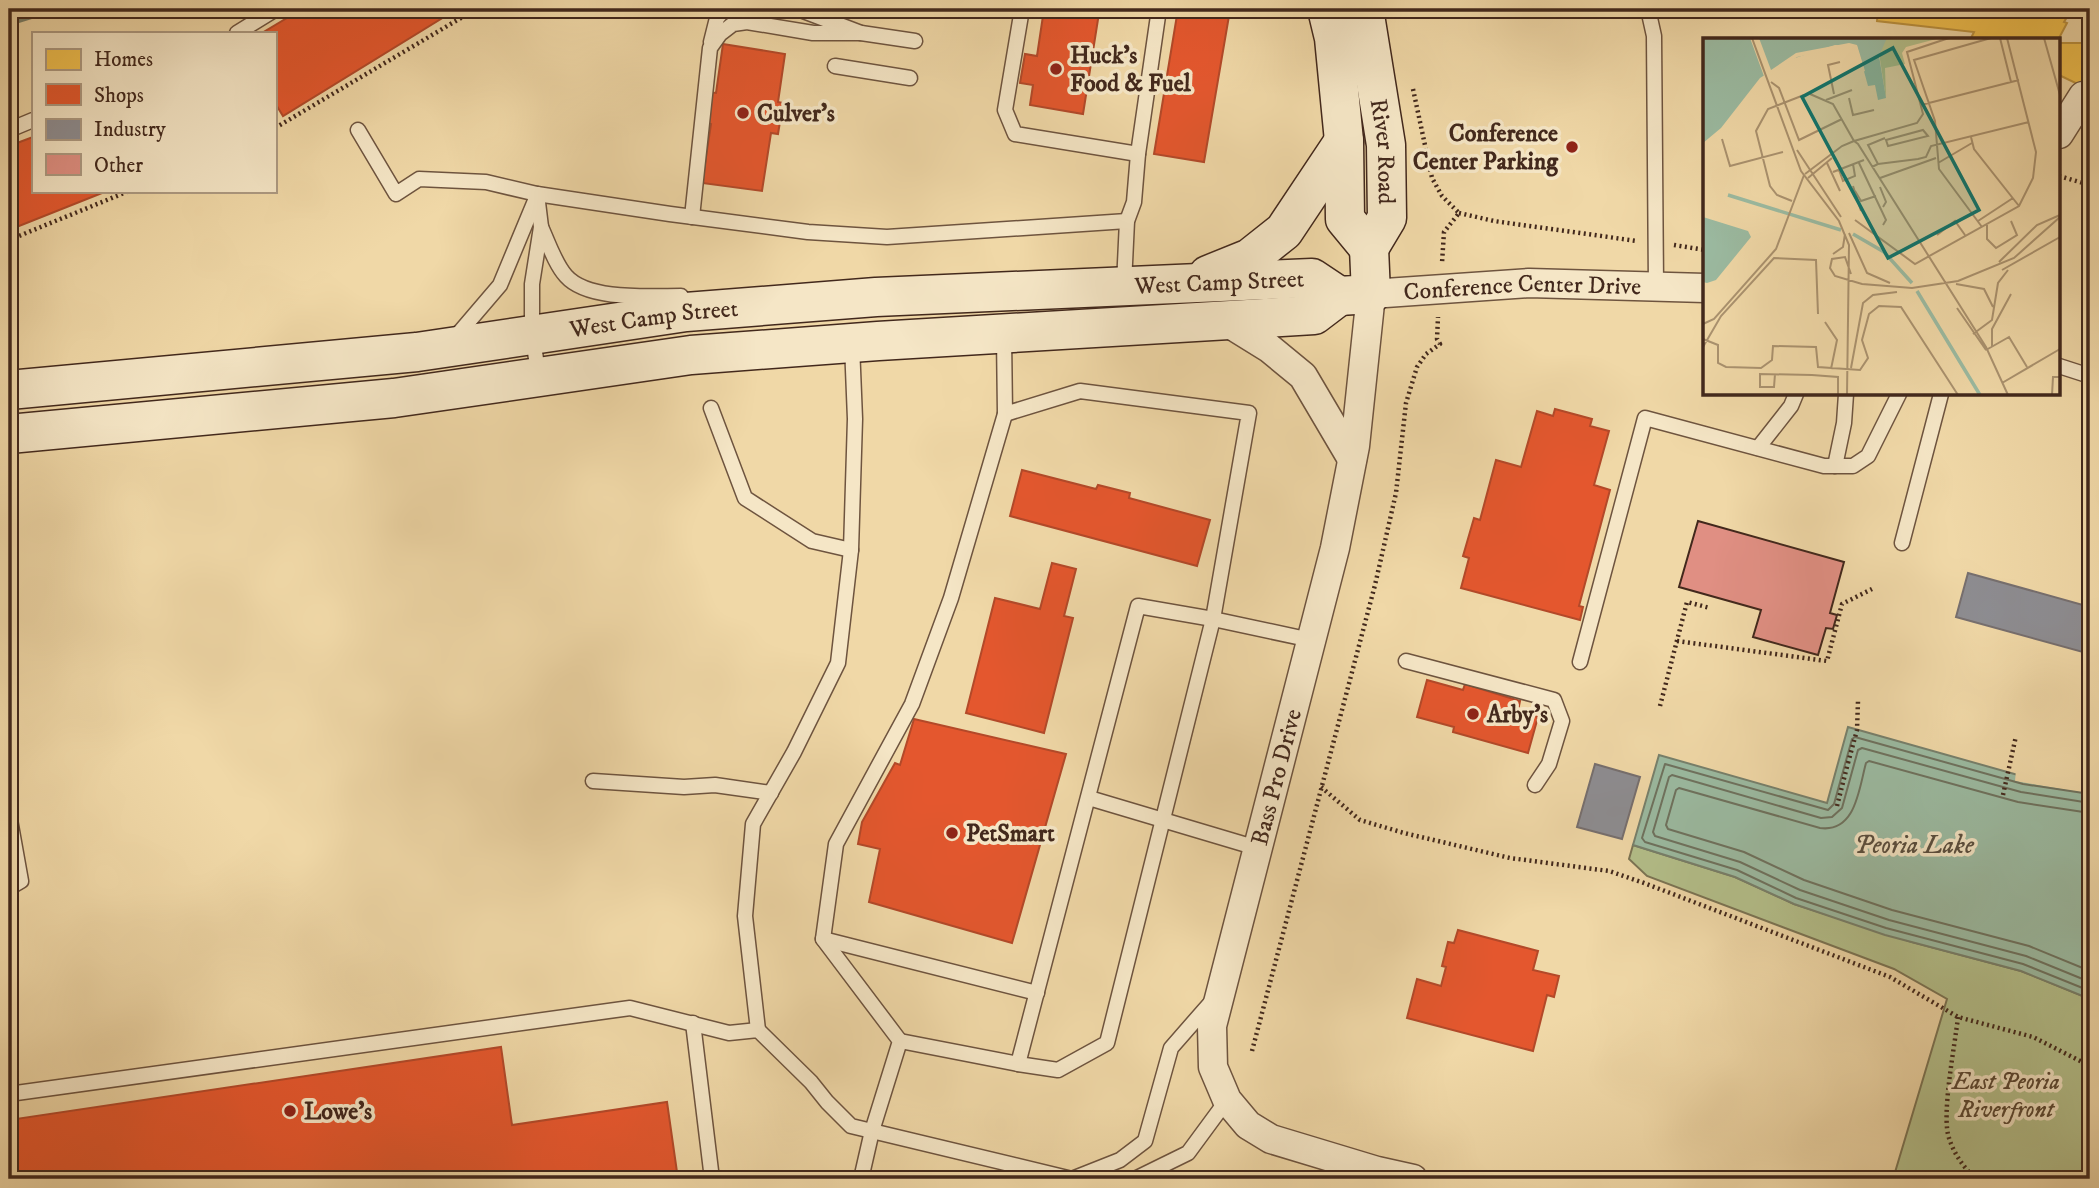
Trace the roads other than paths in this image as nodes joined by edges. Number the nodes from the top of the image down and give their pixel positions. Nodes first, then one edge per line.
1 (276, 9) edge
2 (725, 9) edge
3 (784, 9) edge
4 (1022, 9) edge
5 (1159, 9) edge
6 (1326, 9) edge
7 (1364, 9) edge
8 (1648, 9) edge
9 (805, 12) edge
10 (239, 32) edge
11 (861, 33) junction
12 (915, 41) dead end
13 (710, 48) junction
14 (835, 66) dead end
15 (910, 78) dead end
16 (2083, 96) dead end
17 (32, 120) edge
18 (9, 130) edge
19 (358, 130) dead end
20 (2060, 132) edge
21 (1344, 141) junction
22 (1138, 154) junction
23 (537, 194) junction
24 (692, 217) junction
25 (1127, 220) junction
26 (541, 227) junction
27 (1369, 248) junction
28 (1186, 282) junction
29 (1124, 286) junction
30 (1656, 286) junction
31 (1703, 288) edge
32 (1355, 295) junction
33 (758, 306) junction
34 (1227, 322) junction
35 (532, 334) junction
36 (1004, 335) junction
37 (852, 343) junction
38 (446, 347) junction
39 (2060, 366) edge
40 (2090, 376) edge
41 (539, 377) junction
42 (9, 390) edge
43 (1795, 396) edge
44 (1846, 396) edge
45 (1898, 396) edge
46 (1940, 396) edge
47 (711, 408) dead end
48 (1005, 414) junction
49 (9, 434) edge
50 (1758, 449) junction
51 (1352, 459) junction
52 (1835, 466) junction
53 (1902, 542) dead end
54 (851, 550) junction
55 (1213, 619) junction
56 (1311, 640) junction
57 (1406, 661) dead end
58 (1580, 662) dead end
59 (593, 781) dead end
60 (1535, 785) dead end
61 (771, 793) junction
62 (1089, 798) junction
63 (9, 814) edge
64 (1162, 819) junction
65 (1257, 849) junction
66 (9, 888) edge
67 (823, 939) junction
68 (1221, 991) junction
69 (1037, 993) junction
70 (693, 1023) junction
71 (758, 1030) junction
72 (900, 1041) junction
73 (1018, 1064) junction
74 (9, 1094) edge
75 (1227, 1100) junction
76 (872, 1131) junction
77 (1376, 1175) edge
78 (712, 1179) edge
79 (861, 1179) edge
80 (1072, 1179) edge
81 (1135, 1179) edge
82 (1413, 1179) edge

1 - 10 lane
2 - 13 lane
3 - 9 lane
4 - 22 lane
5 - 22 lane
6 - 21 main road, River Road
7 - 27 main road, River Road
8 - 30 lane
9 - 11 lane
11 - 12 lane
11 - 13 lane
13 - 24 lane
14 - 15 lane
16 - 20 street
17 - 18 lane
19 - 23 lane
21 - 27 main road, River Road
21 - 28 main road
22 - 25 lane
23 - 24 lane
23 - 26 lane
23 - 38 lane
24 - 25 lane
25 - 29 lane
26 - 33 lane
26 - 35 lane
27 - 32 main road, Bass Pro Drive
28 - 29 main road, West Camp Street
28 - 32 main road, West Camp Street
29 - 33 main road, West Camp Street
30 - 31 street, Conference Center Drive
30 - 32 street, Conference Center Drive
32 - 34 main road, West Camp Street
32 - 51 street, Bass Pro Drive
33 - 35 main road, West Camp Street
34 - 36 main road, West Camp Street
34 - 51 street
35 - 38 main road, West Camp Street
35 - 41 lane
36 - 37 main road, West Camp Street
36 - 48 lane
37 - 41 main road, West Camp Street
37 - 54 lane
38 - 42 main road, West Camp Street
39 - 40 lane
41 - 49 main road, West Camp Street
43 - 50 lane
44 - 52 lane
45 - 52 lane
46 - 53 lane
47 - 54 lane
48 - 55 lane
48 - 67 lane
50 - 52 lane
50 - 58 lane
51 - 56 street, Bass Pro Drive
54 - 61 lane
55 - 56 lane
55 - 62 lane
55 - 64 lane
56 - 65 street, Bass Pro Drive
57 - 60 lane
59 - 61 lane
61 - 71 lane
62 - 64 lane
62 - 69 lane
63 - 66 lane
64 - 65 lane
64 - 73 lane
65 - 68 street, Bass Pro Drive
67 - 69 lane
67 - 72 lane
68 - 75 street, Bass Pro Drive
68 - 80 lane
69 - 73 lane
70 - 71 lane
70 - 74 lane
70 - 78 lane
71 - 76 lane
72 - 73 lane
72 - 76 lane
75 - 77 street, Bass Pro Drive
75 - 81 lane
76 - 79 lane
76 - 80 lane
77 - 82 street, Bass Pro Drive

